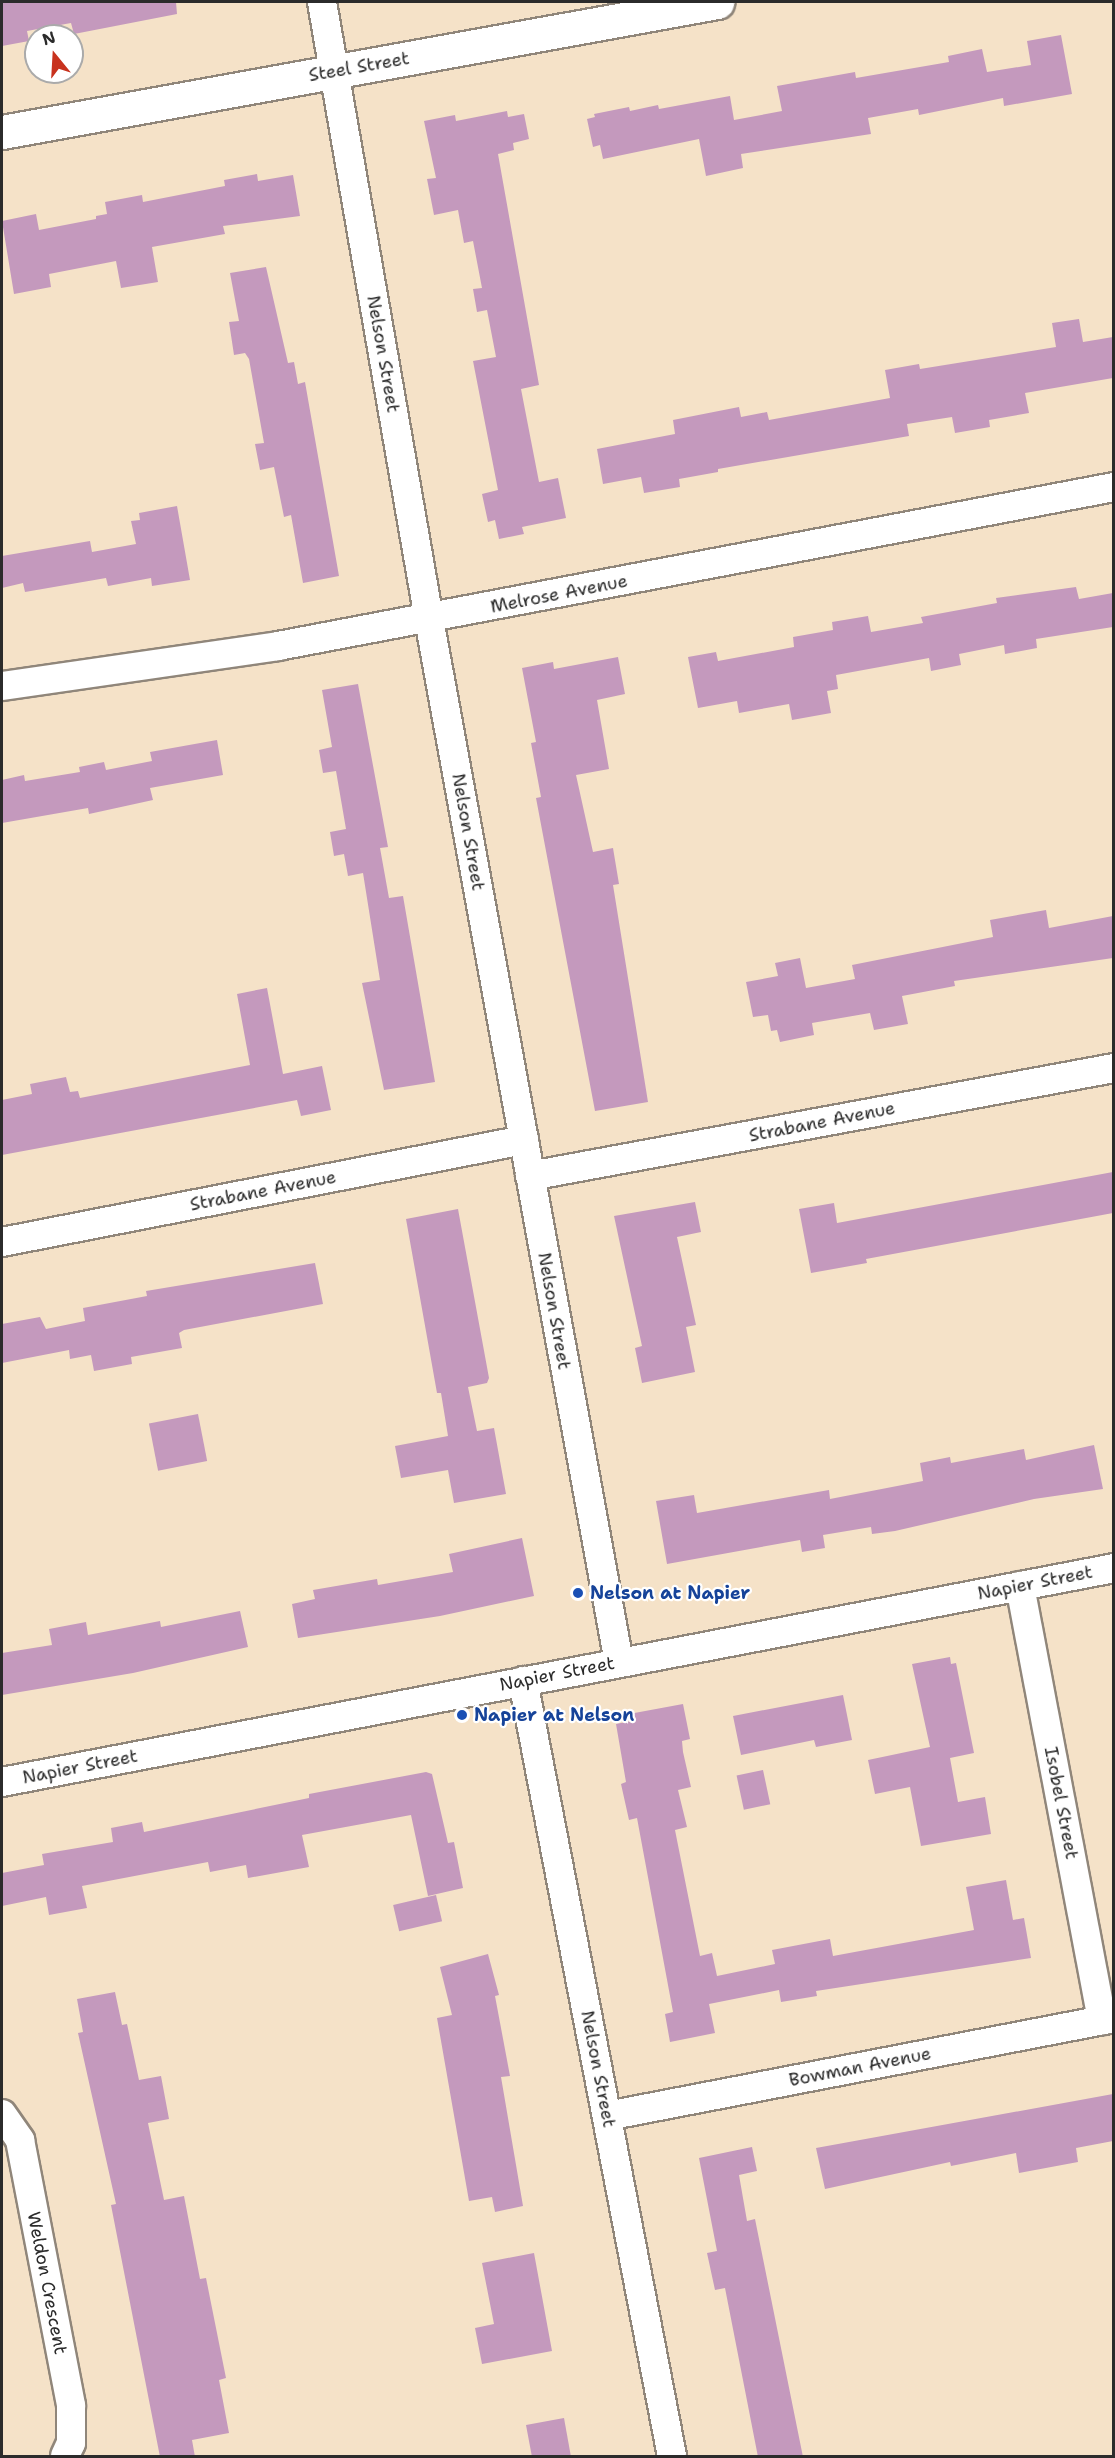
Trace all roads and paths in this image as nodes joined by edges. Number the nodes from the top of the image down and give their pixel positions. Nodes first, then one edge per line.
1 (322, 2) edge
2 (717, 2) edge
3 (335, 72) junction
4 (2, 132) edge
5 (1113, 487) edge
6 (429, 619) junction
7 (2, 686) edge
8 (1113, 1068) edge
9 (524, 1140) junction
10 (530, 1176) junction
11 (2, 1242) edge
12 (1113, 1568) edge
13 (1020, 1586) junction
14 (619, 1662) junction
15 (523, 1681) junction
16 (2, 1782) edge
17 (1108, 2019) edge
18 (2, 2114) edge
19 (607, 2116) junction
20 (65, 2457) edge
21 (672, 2457) edge

1 - 3 street, Nelson Street
2 - 3 street, Steel Street
3 - 4 street, Steel Street
3 - 6 street, Nelson Street
5 - 6 street, Melrose Avenue
6 - 7 street, Melrose Avenue
6 - 9 street, Nelson Street
8 - 10 street, Strabane Avenue
9 - 10 street, Nelson Street
9 - 11 street, Strabane Avenue
10 - 14 street, Nelson Street
12 - 13 street, Napier Street
13 - 14 street, Napier Street
13 - 17 street, Isobel Street
14 - 15 street, Napier Street
15 - 16 street, Napier Street
15 - 19 street, Nelson Street
17 - 19 street, Bowman Avenue
18 - 20 street, Weldon Crescent
19 - 21 street, Nelson Street

